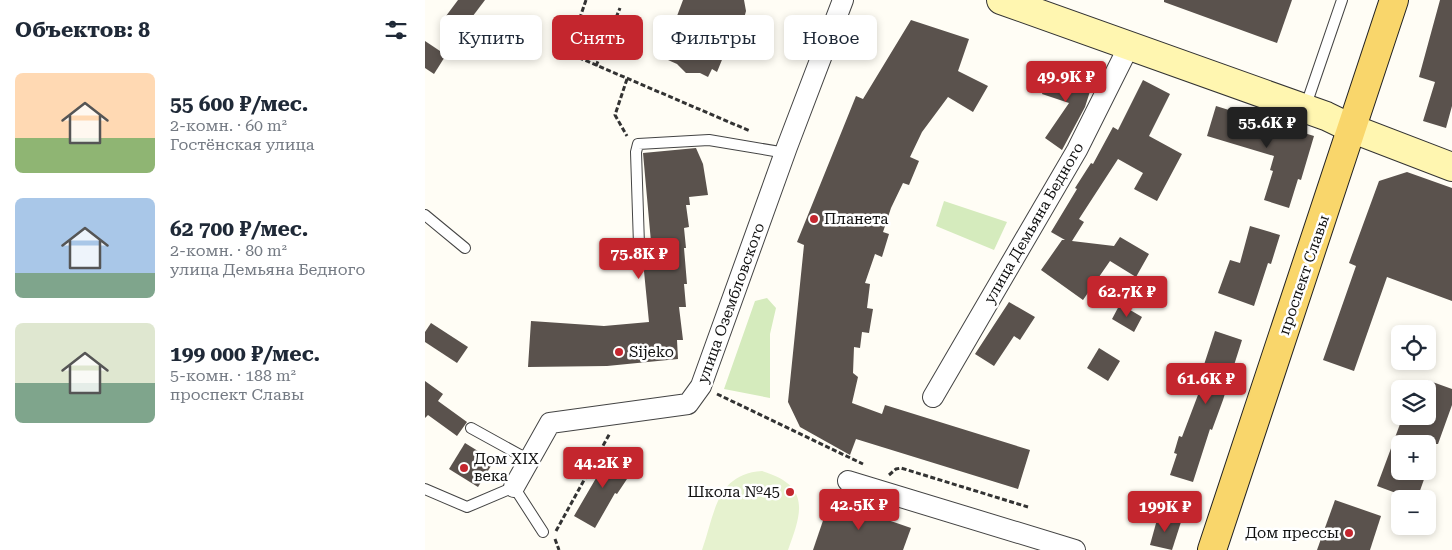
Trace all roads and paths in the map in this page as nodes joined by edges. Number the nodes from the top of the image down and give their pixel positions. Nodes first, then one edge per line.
1 (587, 0) edge
2 (843, 0) edge
3 (1001, 0) edge
4 (1341, 0) edge
5 (1394, 0) edge
6 (620, 8) dead end
7 (1129, 46) junction
8 (596, 66) junction
9 (627, 79) junction
10 (1304, 109) junction
11 (1353, 128) junction
12 (751, 132) dead end
13 (636, 152) junction
14 (786, 153) junction
15 (1452, 166) edge
16 (425, 215) edge
17 (639, 245) dead end
18 (465, 248) dead end
19 (701, 386) junction
20 (933, 396) dead end
21 (621, 413) junction
22 (471, 428) dead end
23 (529, 460) junction
24 (868, 466) dead end
25 (884, 474) dead end
26 (848, 481) dead end
27 (514, 487) junction
28 (425, 489) edge
29 (1028, 507) dead end
30 (543, 532) dead end
31 (559, 550) edge
32 (1075, 550) edge
33 (1212, 550) edge

1 - 8 path
2 - 14 street, улица Озембловского
3 - 7 street
4 - 10 lane
5 - 11 main road, проспект Славы
6 - 8 path
7 - 10 street
7 - 20 street, улица Демьяна Бедного
8 - 9 path
9 - 12 path
9 - 13 path
10 - 11 street
11 - 15 street
11 - 33 main road, проспект Славы
13 - 14 lane
13 - 17 lane
14 - 19 street, улица Озембловского
16 - 18 lane
19 - 21 street, улица Озембловского
19 - 24 path
21 - 23 street, улица Озембловского
21 - 31 path
22 - 23 lane
23 - 27 street, улица Озембловского
25 - 29 path
26 - 32 street
27 - 28 lane
27 - 30 lane

